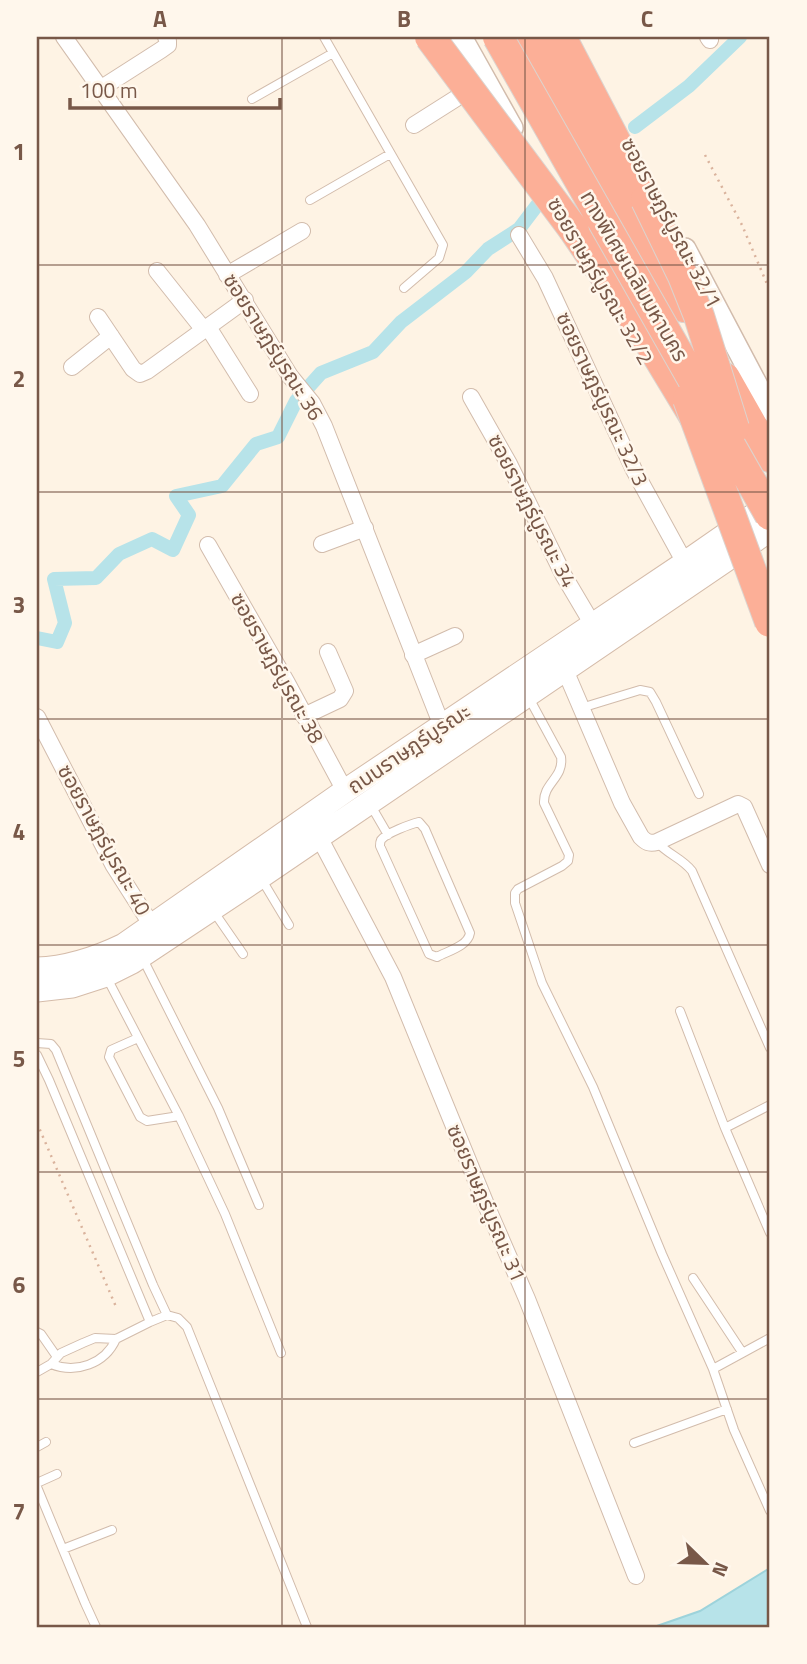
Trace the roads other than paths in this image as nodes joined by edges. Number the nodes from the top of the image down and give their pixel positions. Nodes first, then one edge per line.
1 (64, 37) edge
2 (166, 37) edge
3 (324, 37) edge
4 (430, 37) edge
5 (461, 37) edge
6 (498, 37) edge
7 (530, 37) edge
8 (561, 37) edge
9 (572, 37) edge
10 (333, 53) junction
11 (485, 80) junction
12 (100, 89) junction
13 (252, 99) dead end
14 (414, 125) dead end
15 (390, 153) junction
16 (310, 200) dead end
17 (302, 231) dead end
18 (519, 235) dead end
19 (157, 271) dead end
20 (227, 275) junction
21 (404, 288) dead end
22 (245, 300) junction
23 (98, 317) dead end
24 (206, 328) junction
25 (111, 336) junction
26 (72, 367) dead end
27 (250, 394) dead end
28 (471, 397) dead end
29 (770, 410) edge
30 (694, 416) junction
31 (741, 452) junction
32 (770, 457) edge
33 (770, 504) edge
34 (770, 515) edge
35 (761, 527) edge
36 (365, 528) junction
37 (322, 544) dead end
38 (208, 545) dead end
39 (685, 563) junction
40 (770, 622) edge
41 (593, 625) junction
42 (455, 636) dead end
43 (328, 652) dead end
44 (414, 654) junction
45 (565, 670) junction
46 (528, 695) junction
47 (582, 708) junction
48 (304, 716) junction
49 (37, 717) edge
50 (442, 726) junction
51 (345, 791) junction
52 (699, 794) dead end
53 (369, 803) junction
54 (388, 835) junction
55 (319, 837) junction
56 (657, 842) junction
57 (770, 865) edge
58 (260, 877) junction
59 (212, 909) junction
60 (289, 925) dead end
61 (157, 934) junction
62 (132, 954) junction
63 (243, 954) dead end
64 (39, 970) edge
65 (106, 975) junction
66 (680, 1011) dead end
67 (138, 1038) junction
68 (38, 1045) edge
69 (770, 1048) edge
70 (37, 1055) edge
71 (770, 1105) edge
72 (178, 1116) junction
73 (725, 1128) junction
74 (259, 1205) dead end
75 (770, 1233) edge
76 (693, 1278) dead end
77 (167, 1314) junction
78 (150, 1322) junction
79 (37, 1332) edge
80 (770, 1338) edge
81 (116, 1339) junction
82 (742, 1352) junction
83 (281, 1353) dead end
84 (57, 1357) junction
85 (51, 1364) junction
86 (713, 1368) junction
87 (37, 1372) edge
88 (727, 1409) junction
89 (46, 1442) dead end
90 (634, 1443) dead end
91 (37, 1447) edge
92 (57, 1474) dead end
93 (37, 1485) edge
94 (770, 1511) edge
95 (112, 1530) dead end
96 (63, 1549) junction
97 (636, 1576) dead end
98 (96, 1627) edge
99 (307, 1627) edge

1 - 12 street, ซอยราษฎร์บูรณะ 36
2 - 12 street
3 - 10 lane
4 - 30 highway, bridge
5 - 11 street, ซอยราษฎร์บูรณะ 32/2
6 - 34 highway, ทางพิเศษเฉลิมมหานคร, bridge
7 - 32 highway, ทางพิเศษเฉลิมมหานคร, bridge
8 - 31 highway, bridge
9 - 29 street, ซอยราษฎร์บูรณะ 32/1
10 - 13 lane
10 - 15 lane
11 - 14 street
11 - 35 street, ซอยราษฎร์บูรณะ 32/2
12 - 20 street, ซอยราษฎร์บูรณะ 36
15 - 16 lane
15 - 21 lane
17 - 20 street
18 - 39 street, ซอยราษฎร์บูรณะ 32/3
19 - 24 street
20 - 22 street, ซอยราษฎร์บูรณะ 36
22 - 24 street
22 - 36 street, ซอยราษฎร์บูรณะ 36
23 - 25 street
24 - 25 street
24 - 27 street
25 - 26 street
28 - 41 street, ซอยราษฎร์บูรณะ 34
30 - 31 highway, bridge
30 - 40 highway, bridge
31 - 35 highway, bridge
33 - 35 main road, ถนนราษฎร์บูรณะ
35 - 39 main road, ถนนราษฎร์บูรณะ
35 - 45 main road, ถนนราษฎร์บูรณะ
36 - 37 street
36 - 44 street, ซอยราษฎร์บูรณะ 36
38 - 48 street, ซอยราษฎร์บูรณะ 38
39 - 41 main road, ถนนราษฎร์บูรณะ
41 - 50 main road, ถนนราษฎร์บูรณะ
42 - 44 street
43 - 48 street
44 - 50 street, ซอยราษฎร์บูรณะ 36
45 - 46 main road, ถนนราษฎร์บูรณะ
45 - 47 street
46 - 53 main road, ถนนราษฎร์บูรณะ
46 - 86 lane
47 - 52 lane
47 - 56 street
48 - 51 street, ซอยราษฎร์บูรณะ 38
49 - 61 street, ซอยราษฎร์บูรณะ 40
50 - 51 main road, ถนนราษฎร์บูรณะ
51 - 61 main road, ถนนราษฎร์บูรณะ
53 - 54 lane
53 - 55 main road, ถนนราษฎร์บูรณะ
54 - 54 lane
55 - 58 main road, ถนนราษฎร์บูรณะ
55 - 97 street, ซอยราษฎร์บูรณะ 31
56 - 57 street
56 - 69 lane
58 - 59 main road, ถนนราษฎร์บูรณะ
58 - 60 lane
59 - 61 main road, ถนนราษฎร์บูรณะ
59 - 63 lane
61 - 62 main road, ถนนราษฎร์บูรณะ
62 - 64 main road, ถนนราษฎร์บูรณะ
62 - 65 main road, ถนนราษฎร์บูรณะ
62 - 74 lane
64 - 65 main road, ถนนราษฎร์บูรณะ
65 - 67 lane
66 - 73 lane
67 - 72 lane
67 - 72 lane
68 - 77 lane
70 - 78 lane
71 - 73 lane
72 - 83 lane
73 - 75 lane
76 - 82 lane
77 - 78 lane
77 - 99 lane
78 - 81 lane
79 - 84 lane
80 - 82 lane
81 - 84 lane
81 - 85 lane
82 - 86 lane
84 - 85 lane
85 - 87 lane
86 - 88 lane
88 - 90 lane
88 - 94 lane
89 - 91 lane
92 - 93 lane
93 - 96 lane
95 - 96 lane
96 - 98 lane

